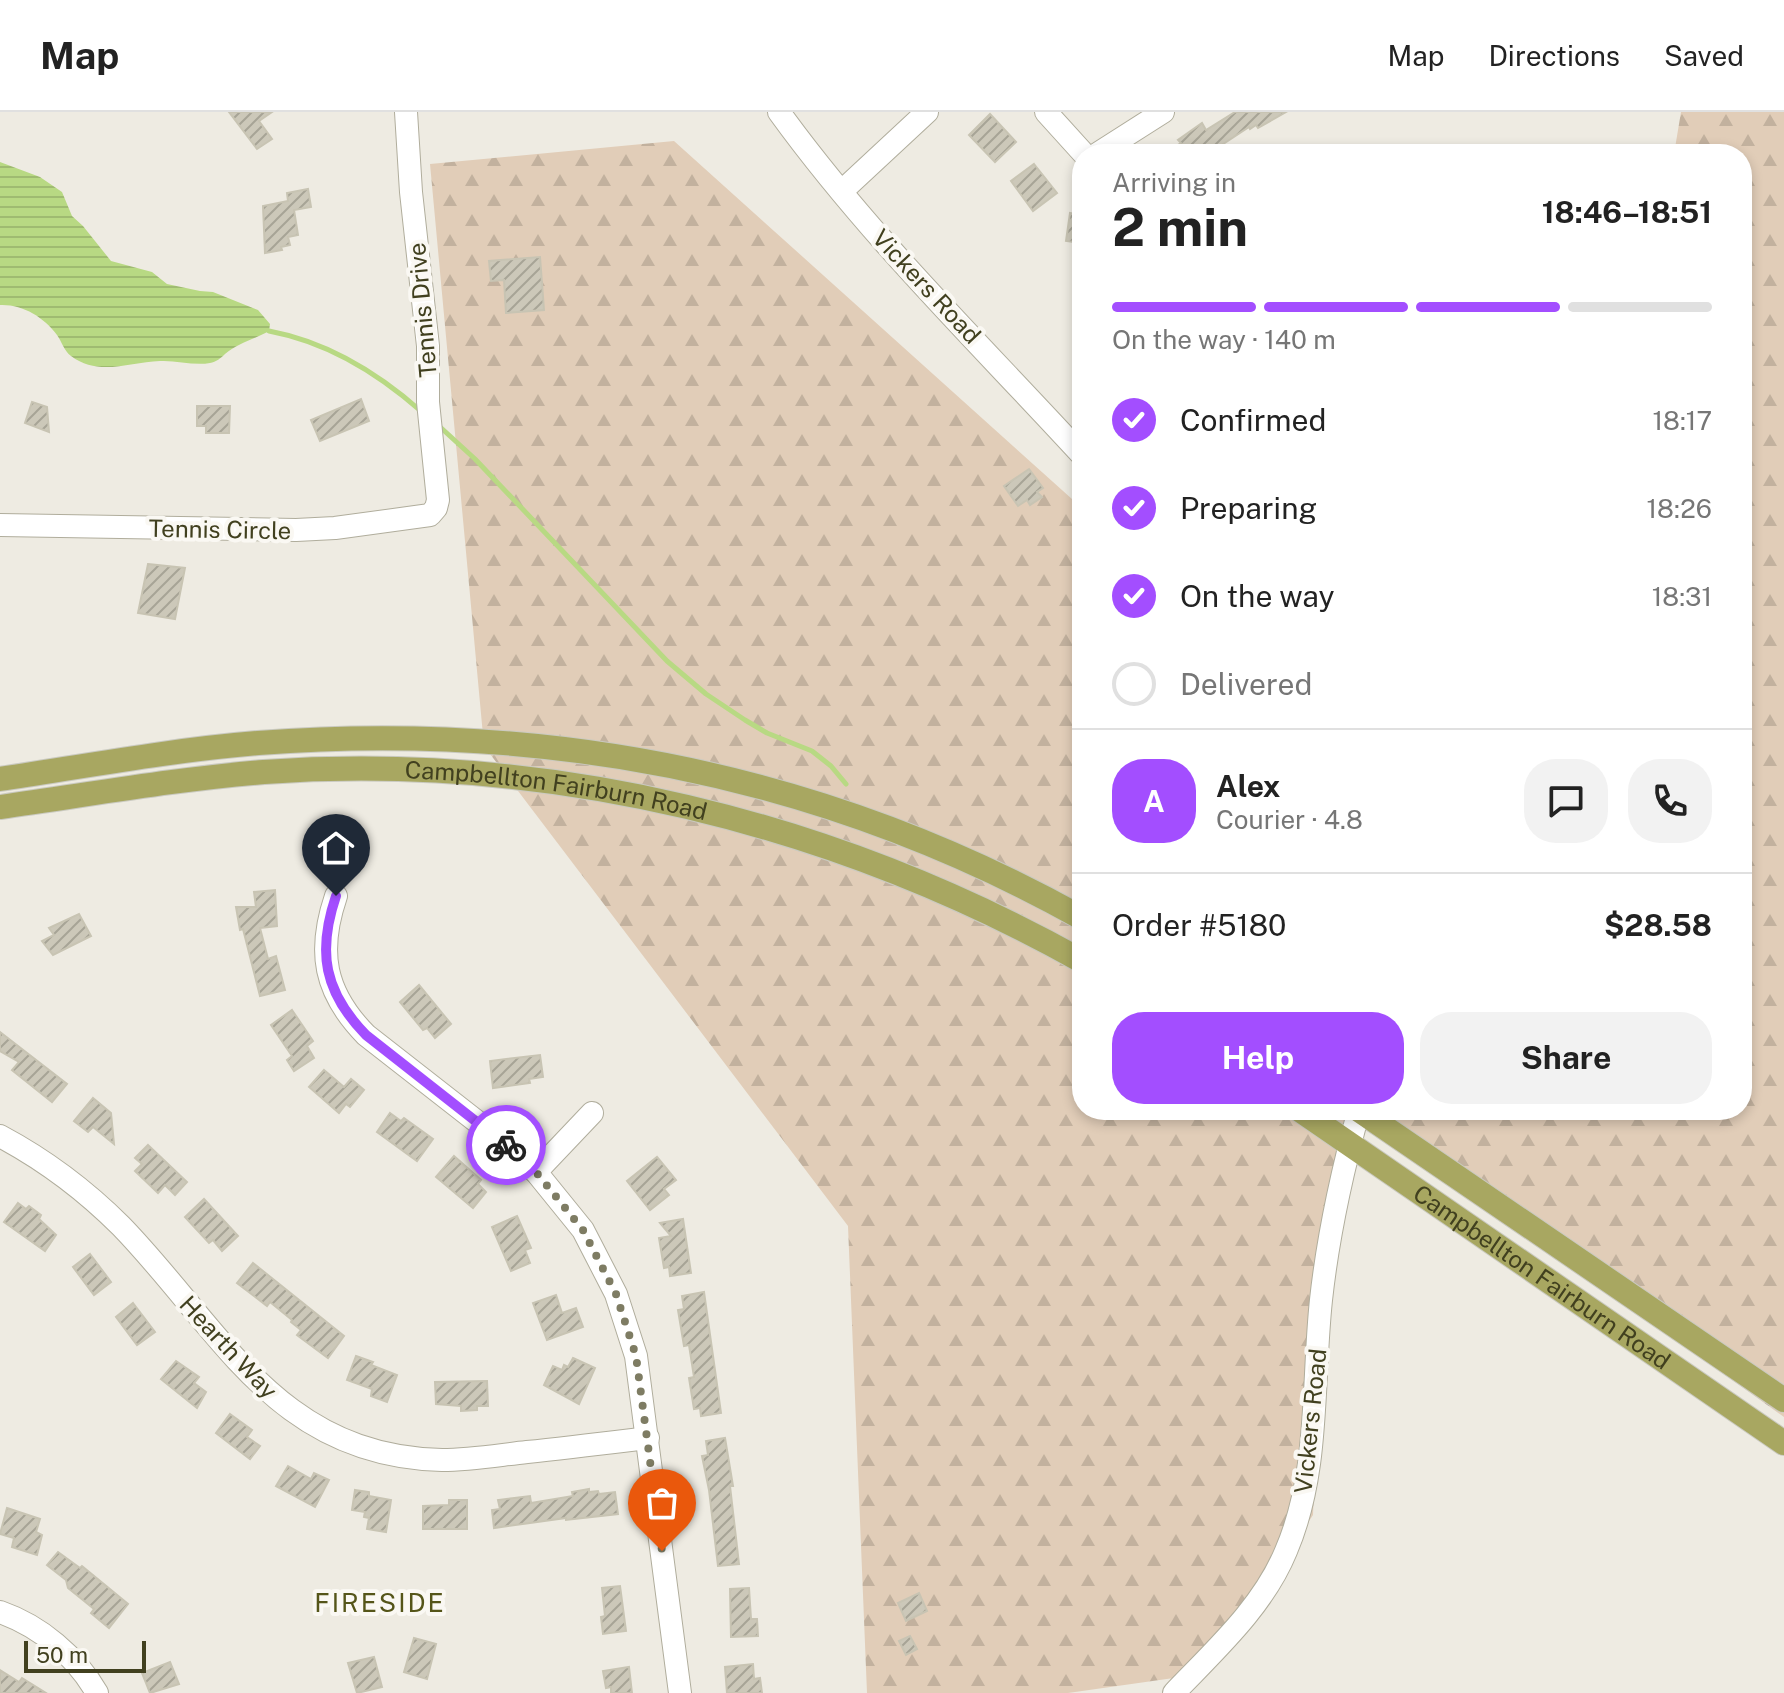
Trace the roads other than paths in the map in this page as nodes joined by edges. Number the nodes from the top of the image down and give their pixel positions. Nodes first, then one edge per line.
1 (406, 112) edge
2 (779, 112) edge
3 (927, 112) edge
4 (1046, 112) edge
5 (1163, 112) edge
6 (1075, 144) edge
7 (1113, 144) edge
8 (842, 191) junction
9 (1072, 444) edge
10 (436, 508) joint
11 (0, 525) edge
12 (0, 779) edge
13 (0, 807) edge
14 (336, 896) dead end
15 (1072, 913) edge
16 (1072, 956) edge
17 (592, 1113) dead end
18 (1314, 1120) edge
19 (1356, 1120) edge
20 (1374, 1120) edge
21 (0, 1136) edge
22 (1350, 1145) junction
23 (536, 1172) junction
24 (1784, 1400) edge
25 (648, 1438) junction
26 (1784, 1443) edge
27 (0, 1612) edge
28 (97, 1693) edge
29 (680, 1693) edge
30 (1174, 1693) edge

1 - 10 street, Tennis Drive
2 - 8 street, Vickers Road
3 - 8 street
4 - 6 street
5 - 7 street
8 - 9 street, Vickers Road
10 - 11 street, Tennis Circle
12 - 15 main road, Campbellton Fairburn Road
13 - 16 main road, Campbellton Fairburn Road
14 - 23 street
17 - 23 street
18 - 22 main road, Campbellton Fairburn Road
19 - 22 street, Vickers Road
20 - 24 main road, Campbellton Fairburn Road
21 - 25 street, Hearth Way
22 - 26 main road, Campbellton Fairburn Road
22 - 30 street, Vickers Road
23 - 25 street
25 - 29 street
27 - 28 street

